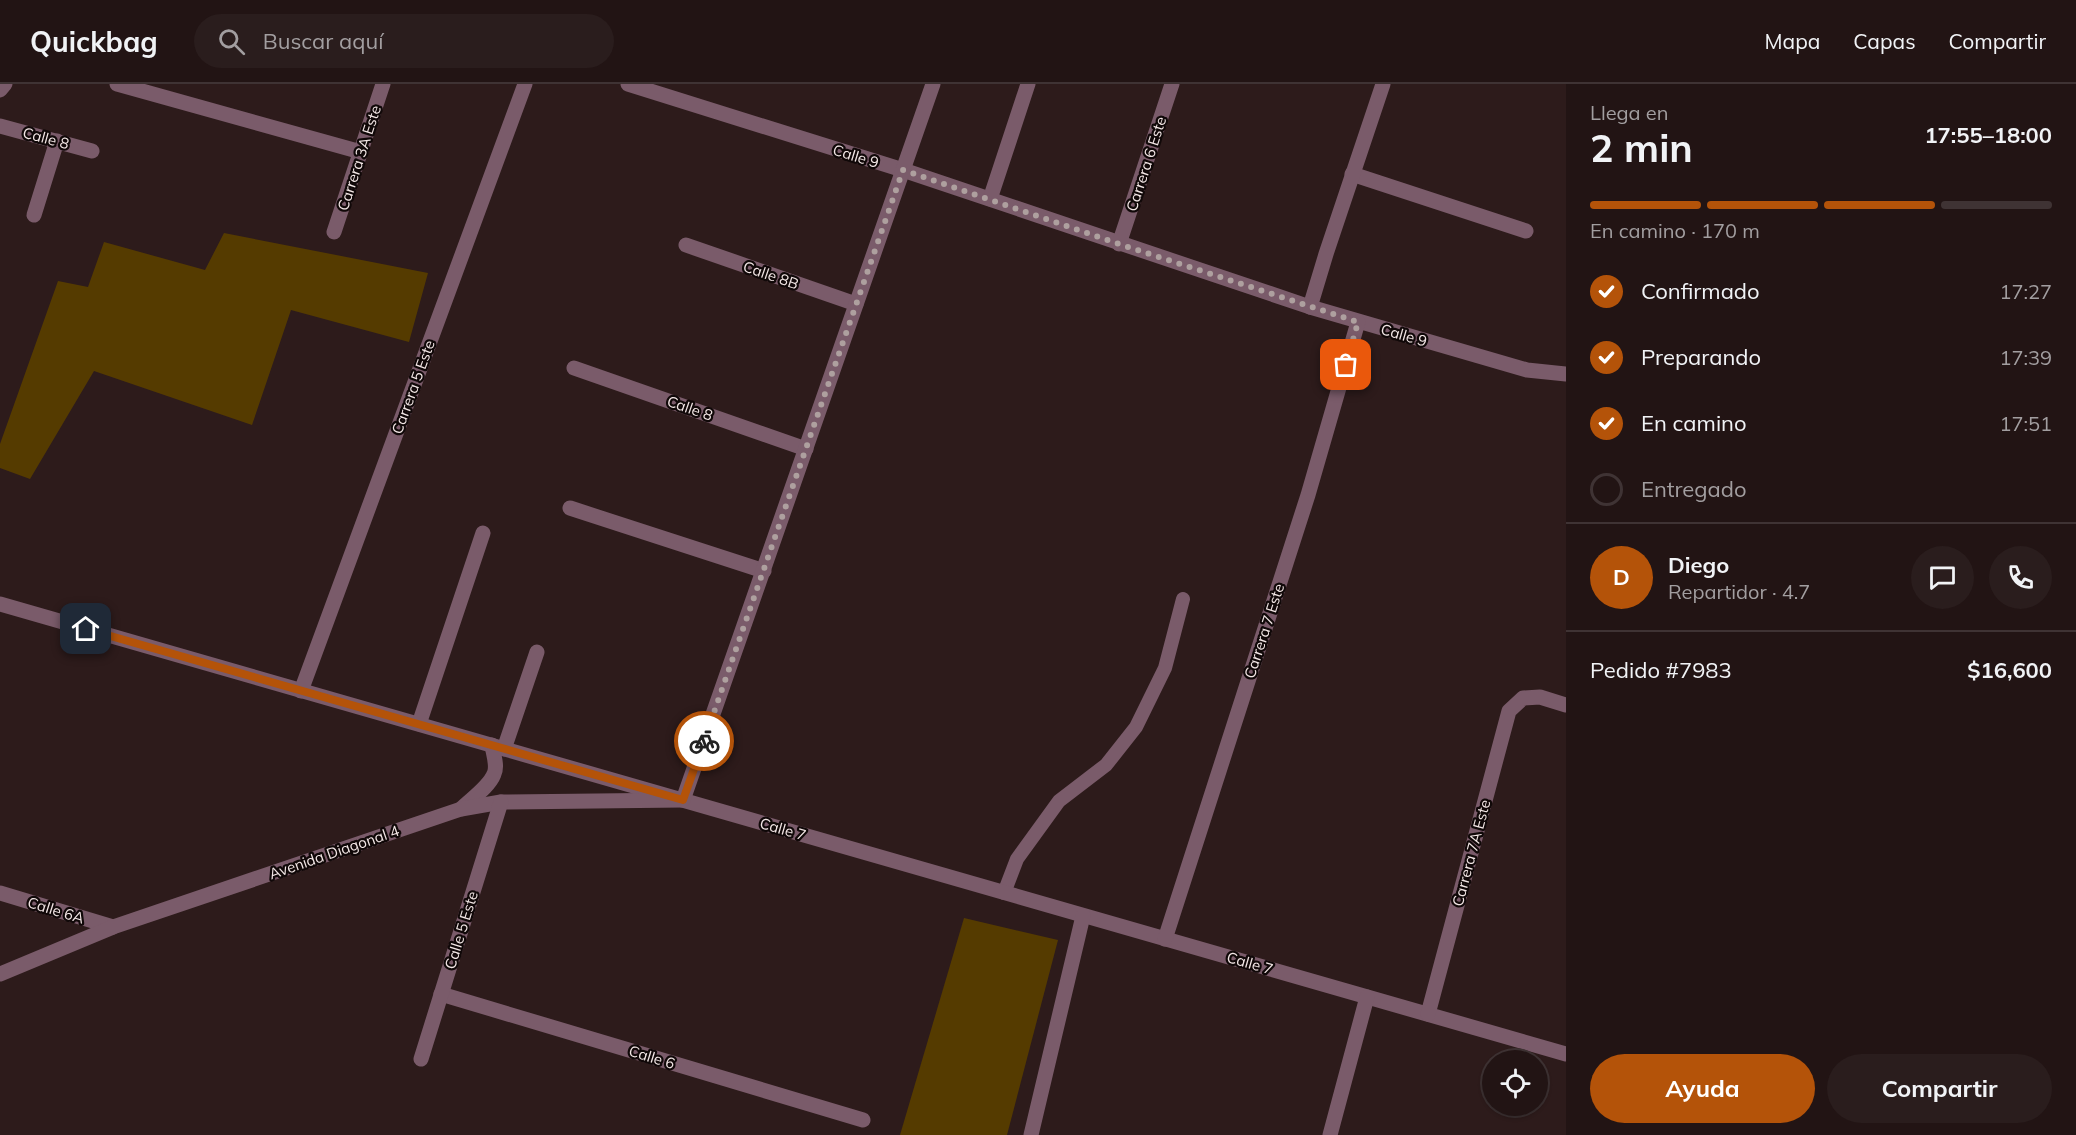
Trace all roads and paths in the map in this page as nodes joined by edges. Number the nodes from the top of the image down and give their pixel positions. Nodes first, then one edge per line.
1 (5, 84) edge
2 (117, 84) edge
3 (382, 84) edge
4 (525, 84) edge
5 (628, 84) edge
6 (933, 84) edge
7 (1028, 84) edge
8 (1172, 84) edge
9 (1383, 84) edge
10 (0, 90) edge
11 (0, 126) edge
12 (57, 141) junction
13 (92, 151) dead end
14 (361, 152) junction
15 (903, 170) junction
16 (1352, 174) junction
17 (990, 199) junction
18 (34, 215) dead end
19 (1526, 231) dead end
20 (334, 232) dead end
21 (1119, 244) junction
22 (686, 245) dead end
23 (856, 304) junction
24 (1310, 307) junction
25 (1358, 322) junction
26 (573, 368) dead end
27 (1566, 374) edge
28 (806, 449) junction
29 (570, 508) dead end
30 (483, 533) dead end
31 (764, 571) junction
32 (1183, 599) dead end
33 (0, 604) edge
34 (537, 652) dead end
35 (301, 691) junction
36 (1566, 705) edge
37 (419, 724) junction
38 (498, 747) junction
39 (683, 800) junction
40 (501, 802) junction
41 (461, 809) junction
42 (0, 893) edge
43 (1004, 893) junction
44 (1083, 916) junction
45 (113, 927) junction
46 (1165, 939) junction
47 (0, 974) edge
48 (441, 994) junction
49 (1367, 997) junction
50 (1428, 1014) junction
51 (1566, 1054) edge
52 (421, 1059) dead end
53 (863, 1119) dead end
54 (1031, 1135) edge
55 (1330, 1135) edge

1 - 10 street
2 - 14 street
3 - 14 street, Carrera 3A Este
4 - 35 street, Carrera 5 Este
5 - 15 street, Calle 9
6 - 15 street
7 - 17 street
8 - 21 street, Carrera 6 Este
9 - 16 street
11 - 12 street, Calle 8
12 - 13 street, Calle 8
12 - 18 street
14 - 20 street, Carrera 3A Este
15 - 17 street, Calle 9
15 - 23 street
16 - 19 street
16 - 24 street
17 - 21 street, Calle 9
21 - 24 street, Calle 9
22 - 23 street, Calle 8B
23 - 28 street
24 - 25 street, Calle 9
25 - 27 street, Calle 9
25 - 46 street, Carrera 7 Este
26 - 28 street, Calle 8
28 - 31 street
29 - 31 street
30 - 37 street
31 - 39 street
32 - 43 lane
33 - 35 street, Calle 7
34 - 38 street
35 - 37 street, Calle 7
36 - 50 street, Carrera 7A Este
37 - 38 street, Calle 7
38 - 39 street, Calle 7
38 - 41 street
39 - 40 street, Avenida Diagonal 4
39 - 43 street, Calle 7
40 - 41 street, Avenida Diagonal 4
40 - 48 street, Calle 5 Este
41 - 45 street, Avenida Diagonal 4
42 - 45 street, Calle 6A
43 - 44 street, Calle 7
44 - 46 street, Calle 7
44 - 54 street
45 - 47 street, Avenida Diagonal 4
46 - 49 street, Calle 7
48 - 52 street, Calle 5 Este
48 - 53 street, Calle 6
49 - 50 street, Calle 7
49 - 55 street
50 - 51 street, Calle 7

